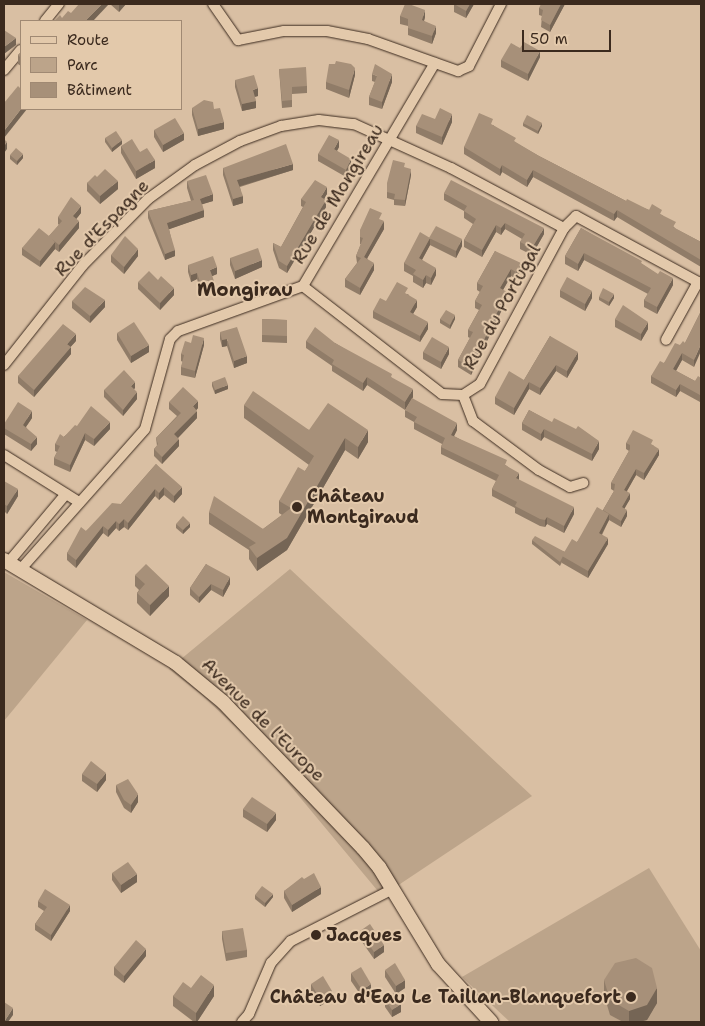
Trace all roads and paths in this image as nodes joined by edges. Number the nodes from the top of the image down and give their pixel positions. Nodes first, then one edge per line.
1 (59, 4) edge
2 (213, 4) edge
3 (501, 4) edge
4 (45, 20) edge
5 (20, 51) edge
6 (436, 63) junction
7 (4, 70) edge
8 (389, 140) junction
9 (564, 228) junction
10 (303, 286) junction
11 (666, 340) dead end
12 (4, 365) edge
13 (463, 395) junction
14 (4, 455) edge
15 (583, 483) dead end
16 (66, 494) junction
17 (79, 502) junction
18 (11, 564) edge
19 (392, 890) junction
20 (242, 1022) edge
21 (492, 1022) edge

1 - 4 street
2 - 6 street
3 - 6 street
5 - 7 street
6 - 8 street, Rue de Mongireau
8 - 9 street
8 - 10 street, Rue de Mongireau
8 - 12 street, Rue d'Espagne
9 - 11 street
9 - 13 street, Rue du Portugal
10 - 13 street, Rue du Portugal
10 - 17 street, Rue de Mongireau
13 - 15 street, Rue du Portugal
14 - 16 street
16 - 17 street
16 - 18 street
17 - 18 street, Rue de Mongireau
18 - 19 street, Avenue de l'Europe
19 - 20 street
19 - 21 street, Avenue de l'Europe

